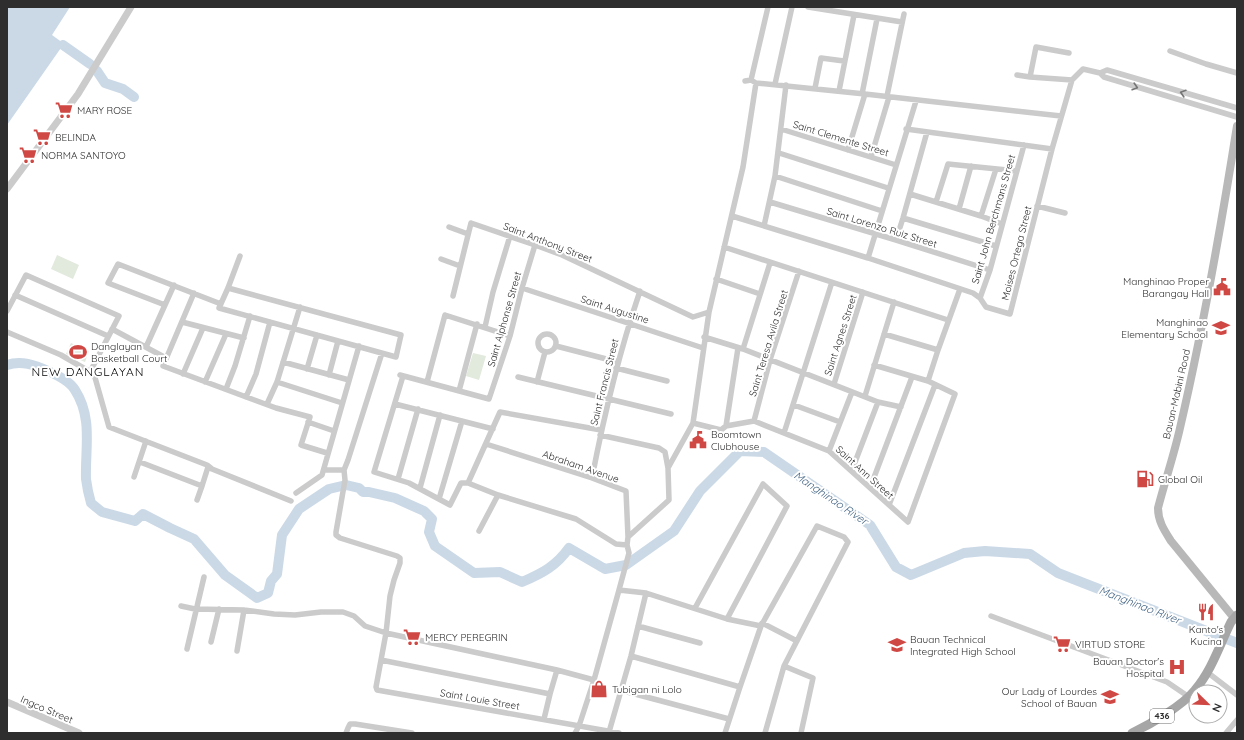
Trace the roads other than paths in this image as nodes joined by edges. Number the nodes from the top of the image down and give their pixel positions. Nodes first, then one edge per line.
1 (131, 7) edge
2 (768, 7) edge
3 (792, 7) edge
4 (808, 7) edge
5 (904, 14) dead end
6 (854, 15) junction
7 (877, 19) junction
8 (902, 22) junction
9 (1170, 51) dead end
10 (1069, 53) dead end
11 (844, 61) junction
12 (1100, 73) junction
13 (1237, 73) edge
14 (1017, 74) dead end
15 (1030, 77) junction
16 (1072, 80) junction
17 (751, 82) junction
18 (775, 84) junction
19 (786, 85) junction
20 (815, 88) junction
21 (839, 91) junction
22 (864, 94) junction
23 (888, 97) junction
24 (916, 100) junction
25 (1237, 108) edge
26 (1061, 116) junction
27 (1237, 117) edge
28 (1237, 126) edge
29 (781, 129) junction
30 (906, 129) junction
31 (926, 132) junction
32 (1024, 144) junction
33 (1052, 149) junction
34 (848, 150) junction
35 (779, 153) junction
36 (871, 157) junction
37 (896, 165) junction
38 (971, 166) junction
39 (996, 169) junction
40 (1017, 171) junction
41 (775, 176) junction
42 (888, 188) junction
43 (7, 189) edge
44 (910, 194) junction
45 (770, 202) junction
46 (936, 202) junction
47 (1037, 206) junction
48 (959, 209) junction
49 (882, 210) junction
50 (1065, 213) dead end
51 (732, 216) junction
52 (981, 216) junction
53 (903, 218) junction
54 (1002, 224) junction
55 (764, 226) junction
56 (449, 227) dead end
57 (468, 234) junction
58 (876, 234) junction
59 (510, 236) junction
60 (896, 240) junction
61 (535, 244) junction
62 (996, 246) junction
63 (724, 247) junction
64 (240, 256) dead end
65 (868, 258) junction
66 (440, 259) dead end
67 (770, 262) junction
68 (460, 266) junction
69 (990, 270) junction
70 (799, 271) junction
71 (716, 279) junction
72 (832, 282) junction
73 (174, 285) junction
74 (228, 288) junction
75 (522, 288) junction
76 (960, 289) junction
77 (640, 291) junction
78 (863, 292) junction
79 (194, 293) junction
80 (760, 294) junction
81 (15, 295) junction
82 (453, 296) dead end
83 (980, 298) junction
84 (894, 302) junction
85 (221, 304) junction
86 (166, 305) junction
87 (300, 307) junction
88 (7, 311) edge
89 (708, 312) junction
90 (250, 316) junction
91 (948, 320) junction
92 (182, 322) junction
93 (270, 322) junction
94 (477, 324) junction
95 (629, 324) junction
96 (485, 326) junction
97 (203, 328) junction
98 (294, 328) junction
99 (112, 329) junction
100 (7, 332) edge
101 (226, 334) junction
102 (884, 334) junction
103 (317, 335) junction
104 (108, 336) junction
105 (510, 336) junction
106 (704, 337) junction
107 (244, 338) junction
108 (338, 341) junction
109 (359, 346) junction
110 (556, 346) junction
111 (146, 347) junction
112 (702, 348) junction
113 (741, 348) junction
114 (938, 350) junction
115 (545, 352) junction
116 (382, 353) junction
117 (166, 358) junction
118 (770, 360) junction
119 (283, 362) junction
120 (618, 362) junction
121 (874, 365) junction
122 (616, 368) junction
123 (307, 369) junction
124 (90, 372) junction
125 (803, 373) junction
126 (183, 374) junction
127 (329, 375) junction
128 (518, 377) dead end
129 (912, 377) junction
130 (349, 380) junction
131 (667, 381) dead end
132 (928, 381) junction
133 (205, 382) junction
134 (277, 382) junction
135 (427, 382) junction
136 (537, 382) junction
137 (834, 384) junction
138 (935, 386) junction
139 (226, 389) junction
140 (459, 391) junction
141 (852, 392) junction
142 (865, 396) junction
143 (246, 397) junction
144 (608, 398) junction
145 (878, 402) junction
146 (342, 403) junction
147 (267, 404) junction
148 (395, 404) junction
149 (794, 404) junction
150 (901, 408) junction
151 (418, 409) junction
152 (670, 414) dead end
153 (440, 415) junction
154 (462, 421) junction
155 (754, 421) junction
156 (308, 422) junction
157 (840, 422) junction
158 (692, 423) junction
159 (726, 426) junction
160 (493, 429) junction
161 (334, 431) junction
162 (601, 433) junction
163 (784, 433) junction
164 (146, 441) junction
165 (486, 444) junction
166 (829, 451) junction
167 (327, 453) junction
168 (140, 462) junction
169 (208, 467) junction
170 (668, 468) junction
171 (324, 470) junction
172 (344, 470) junction
173 (852, 470) junction
174 (134, 477) dead end
175 (592, 478) junction
176 (398, 479) junction
177 (468, 483) junction
178 (202, 486) junction
179 (420, 488) junction
180 (870, 488) junction
181 (296, 493) dead end
182 (498, 495) junction
183 (438, 499) junction
184 (197, 500) dead end
185 (291, 501) dead end
186 (889, 505) junction
187 (480, 531) dead end
188 (628, 537) junction
189 (627, 545) junction
190 (204, 577) dead end
191 (619, 590) junction
192 (646, 594) junction
193 (181, 606) dead end
194 (695, 608) junction
195 (195, 609) junction
196 (219, 610) junction
197 (244, 610) junction
198 (991, 616) dead end
199 (1236, 616) edge
200 (727, 619) junction
201 (762, 624) junction
202 (638, 626) junction
203 (386, 633) junction
204 (797, 641) junction
205 (211, 642) dead end
206 (700, 643) dead end
207 (187, 649) dead end
208 (237, 651) dead end
209 (631, 656) junction
210 (381, 660) junction
211 (784, 666) junction
212 (557, 670) junction
213 (1207, 672) junction
214 (594, 680) junction
215 (1199, 684) edge
216 (740, 687) junction
217 (620, 690) junction
218 (550, 694) junction
219 (1237, 695) edge
220 (1188, 696) edge
221 (1188, 698) edge
222 (7, 702) edge
223 (544, 719) junction
224 (729, 719) junction
225 (1237, 720) edge
226 (579, 726) junction
227 (388, 731) edge
228 (609, 732) junction
229 (79, 733) edge
230 (346, 733) edge
231 (412, 733) edge
232 (575, 733) edge
233 (619, 733) edge
234 (726, 733) edge
235 (765, 733) edge
236 (801, 733) edge
237 (1132, 733) edge
238 (1226, 733) edge

1 - 43 street
2 - 17 street
3 - 18 street
4 - 6 street
5 - 8 street
6 - 7 street
6 - 11 street
7 - 8 street
7 - 22 street
8 - 23 street
9 - 13 street
10 - 15 street
11 - 20 street
11 - 21 street
12 - 16 street
25 -> 12 street
12 -> 27 street
14 - 15 street
15 - 16 street
16 - 26 street, Moises Ortega Street
17 - 18 street
17 - 51 street
18 - 19 street
19 - 20 street
19 - 29 street
20 - 21 street
21 - 22 street
22 - 23 street
22 - 34 street
23 - 24 street
23 - 36 street
24 - 26 street
24 - 30 street
26 - 33 street, Moises Ortega Street
28 - 199 main road, Bauan-Mabini Road
29 - 34 street, Saint Clemente Street
29 - 35 street
30 - 31 street
30 - 37 street
31 - 32 street
31 - 44 street
32 - 33 street
32 - 40 street, Saint John Berchmans Street
33 - 47 street, Moises Ortega Street
34 - 36 street, Saint Clemente Street
35 - 41 street
35 - 42 street
36 - 37 street, Saint Clemente Street
37 - 42 street
38 - 39 street
38 - 46 street
38 - 48 street
39 - 40 street
39 - 52 street
40 - 54 street, Saint John Berchmans Street
41 - 45 street
41 - 49 street
42 - 49 street
44 - 46 street
44 - 53 street
45 - 55 street
45 - 58 street, Saint Lorenzo Ruiz Street
46 - 48 street
47 - 50 street
47 - 83 street, Moises Ortega Street
48 - 52 street
49 - 58 street
51 - 55 street, Moises Ortega Street
51 - 63 street
52 - 54 street
53 - 60 street
53 - 62 street
54 - 62 street, Saint John Berchmans Street
55 - 65 street, Moises Ortega Street
56 - 57 street
57 - 59 street, Saint Anthony Street
57 - 68 street
58 - 60 street, Saint Lorenzo Ruiz Street
58 - 65 street
59 - 61 street, Saint Anthony Street
59 - 96 street
60 - 69 street, Saint Lorenzo Ruiz Street
61 - 75 street, Saint Alphonse Street
61 - 77 street, Saint Anthony Street
62 - 69 street, Saint John Berchmans Street
63 - 67 street
63 - 71 street
64 - 74 street
65 - 76 street, Moises Ortega Street
66 - 68 street
67 - 70 street
67 - 80 street
68 - 82 street
69 - 83 street, Saint John Berchmans Street
70 - 72 street
70 - 118 street, Saint Teresa Avila Street
71 - 80 street
71 - 89 street
72 - 78 street
72 - 125 street
73 - 79 street
73 - 86 street
73 - 86 street
74 - 85 street
74 - 87 street
75 - 95 street, Saint Augustine
75 - 105 street, Saint Alphonse Street
76 - 83 street, Moises Ortega Street
76 - 91 street
77 - 89 street, Saint Anthony Street
77 - 95 street, Saint Francis Street
78 - 84 street
78 - 137 street, Saint Agnes Street
79 - 85 street
79 - 92 street
80 - 113 street
81 - 88 street
81 - 99 street
81 - 104 street
84 - 91 street
84 - 102 street
85 - 90 street
86 - 111 street
87 - 98 street
87 - 116 street
89 - 106 street
90 - 93 street
90 - 107 street
91 - 114 street
92 - 97 street
92 - 117 street
93 - 98 street
93 - 143 street
94 - 96 street
94 - 135 street
94 - 140 street
95 - 112 street, Saint Augustine
95 - 120 street, Saint Francis Street
96 - 105 street
97 - 101 street
97 - 126 street
98 - 103 street
98 - 119 street
99 - 104 street
99 - 111 street
100 - 124 street
101 - 107 street
101 - 133 street
102 - 114 street
102 - 121 street
103 - 108 street
103 - 123 street
104 - 124 street
105 - 140 street, Saint Alphonse Street
106 - 112 street
106 - 113 street
107 - 139 street
108 - 109 street
108 - 127 street
109 - 116 street
109 - 130 street
110 - 115 street
110 - 115 street
110 - 120 street
111 - 117 street
112 - 158 street
113 - 118 street
113 - 159 street
114 - 132 street
115 - 136 street
116 - 172 street
117 - 126 street
118 - 125 street
118 - 155 street, Saint Teresa Avila Street
119 - 123 street
119 - 134 street
120 - 122 street, Saint Francis Street
121 - 129 street
121 - 142 street
122 - 131 street
122 - 144 street, Saint Francis Street
123 - 127 street
124 - 164 street
125 - 137 street
125 - 149 street
126 - 133 street
127 - 130 street
128 - 136 street
129 - 132 street
129 - 150 street
130 - 146 street
132 - 138 street
133 - 139 street
134 - 146 street
134 - 147 street
135 - 140 street
135 - 148 street
136 - 144 street
137 - 141 street
138 - 186 street
138 - 186 street, Saint Ann Street
139 - 143 street
141 - 142 street
141 - 157 street
142 - 145 street
143 - 147 street
144 - 152 street
144 - 162 street, Saint Francis Street
145 - 150 street
145 - 173 street
146 - 161 street
147 - 156 street
148 - 151 street
148 - 176 street
149 - 157 street
149 - 163 street
150 - 180 street
151 - 153 street
151 - 176 street
153 - 154 street
153 - 179 street
154 - 160 street
154 - 183 street
155 - 159 street
155 - 163 street, Saint Ann Street
156 - 161 street
156 - 167 street
157 - 166 street
158 - 159 street
158 - 170 street
160 - 162 street
160 - 165 street
161 - 167 street
162 - 170 street
162 - 175 street, Saint Francis Street
163 - 166 street, Saint Ann Street
164 - 168 street
164 - 169 street
165 - 175 street, Abraham Avenue
165 - 177 street
166 - 173 street, Saint Ann Street
167 - 171 street
168 - 174 street
168 - 178 street
169 - 178 street
169 - 185 street
170 - 188 street
171 - 172 street
171 - 181 street
172 - 203 street
173 - 180 street, Saint Ann Street
175 - 188 street, Abraham Avenue
176 - 179 street
177 - 182 street
177 - 183 street
178 - 184 street
179 - 183 street
180 - 186 street, Saint Ann Street
182 - 187 street
182 - 189 street
188 - 189 street
189 - 191 street
190 - 195 street
191 - 192 street
191 - 214 street
192 - 194 street
192 - 202 street
193 - 195 street
194 - 200 street
194 - 200 street
195 - 196 street
195 - 207 street
196 - 197 street
196 - 205 street
197 - 203 street
197 - 208 street
198 - 220 street
199 - 213 main road, 436
200 - 201 street
201 - 204 street
201 - 204 street
201 - 216 street
202 - 206 street
202 - 209 street
203 - 210 street
203 - 212 street
204 - 211 street
209 - 216 street
209 - 217 street
210 - 218 street
210 - 223 street, Saint Louie Street
211 - 235 street
211 - 236 street
212 - 214 street
212 - 218 street
213 - 215 main road, 436
213 - 219 street
214 - 226 street
216 - 224 street
217 - 224 street
217 - 228 street
218 - 223 street
221 - 237 main road, 436
222 - 229 street, Ingco Street
223 - 226 street, Saint Louie Street
224 - 234 street
225 - 238 street
226 - 228 street, Saint Louie Street
226 - 232 street
227 - 230 street
227 - 231 street
228 - 233 street, Saint Louie Street

